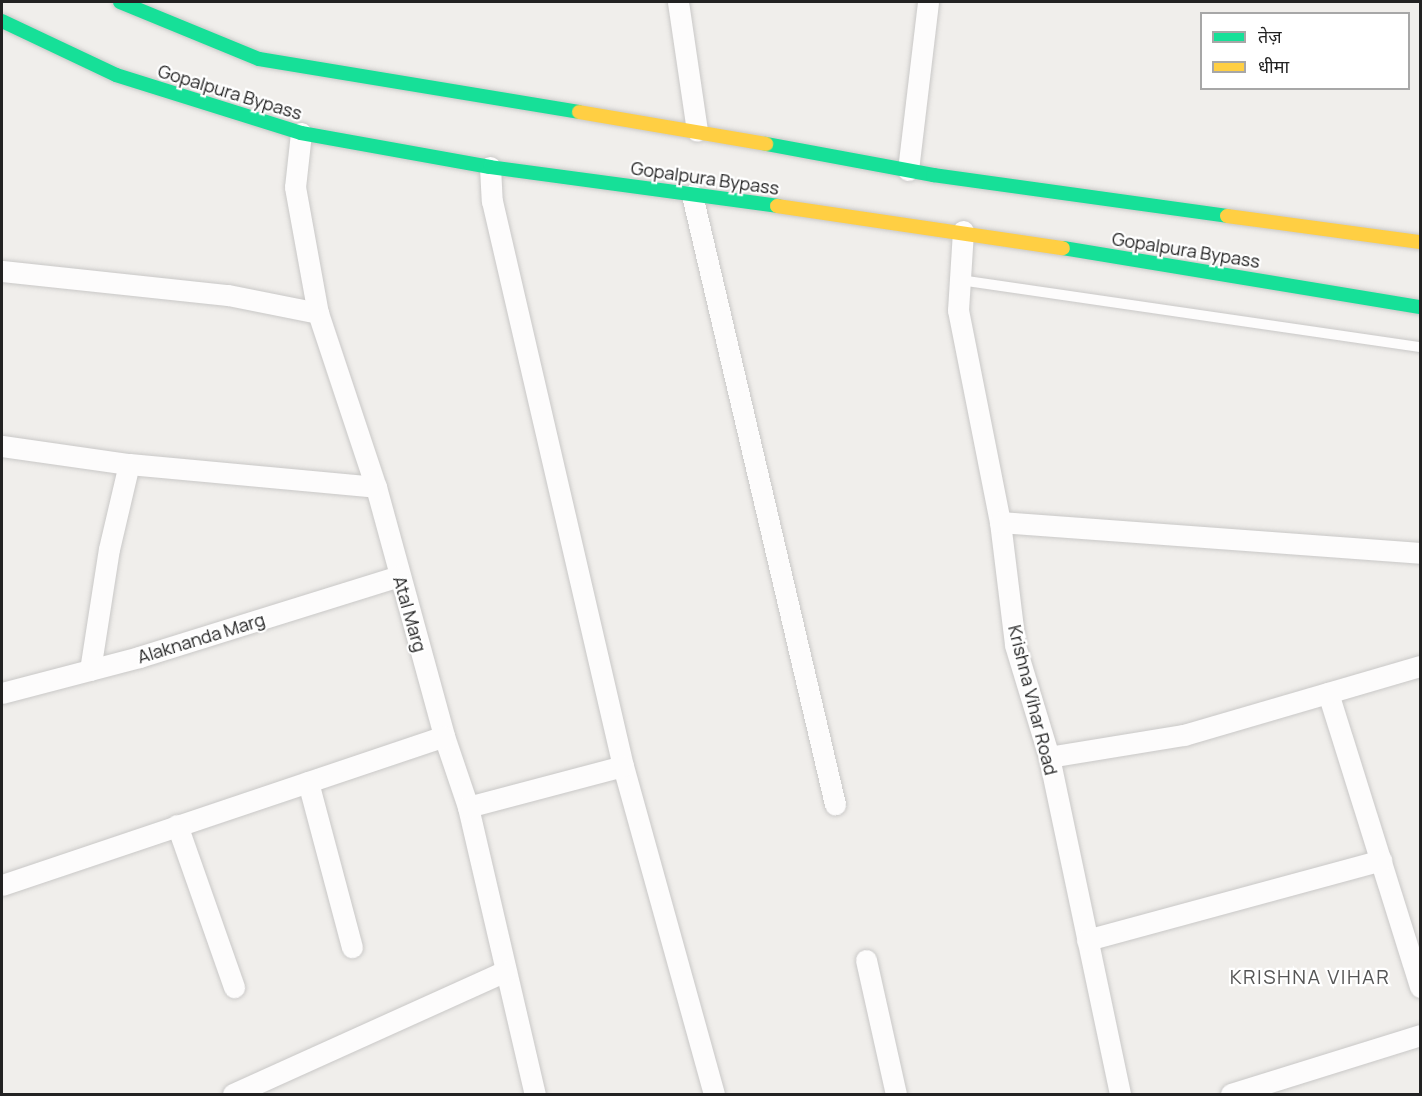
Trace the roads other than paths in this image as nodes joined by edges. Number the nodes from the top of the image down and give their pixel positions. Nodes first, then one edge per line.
1 (120, 2) edge
2 (678, 2) edge
3 (928, 2) edge
4 (2, 21) edge
5 (697, 131) junction
6 (301, 133) junction
7 (490, 167) junction
8 (908, 170) junction
9 (692, 195) junction
10 (963, 231) junction
11 (1420, 243) edge
12 (2, 271) edge
13 (960, 280) junction
14 (1420, 307) edge
15 (318, 313) junction
16 (1420, 348) edge
17 (2, 446) edge
18 (129, 464) junction
19 (376, 487) junction
20 (1000, 522) junction
21 (1420, 553) edge
22 (399, 576) junction
23 (1420, 666) edge
24 (90, 670) junction
25 (2, 693) edge
26 (1328, 693) junction
27 (444, 736) junction
28 (1049, 757) junction
29 (623, 766) junction
30 (308, 782) junction
31 (835, 804) dead end
32 (468, 807) junction
33 (177, 825) junction
34 (1381, 860) junction
35 (2, 885) edge
36 (1087, 940) junction
37 (352, 947) dead end
38 (866, 960) dead end
39 (506, 971) junction
40 (234, 987) dead end
41 (1420, 987) edge
42 (1420, 1035) edge
43 (233, 1095) edge
44 (536, 1095) edge
45 (714, 1095) edge
46 (896, 1095) edge
47 (1120, 1095) edge
48 (1231, 1095) edge

1 - 5 main road
2 - 5 street
3 - 8 street
4 - 6 main road, Gopalpura Bypass
5 - 8 main road
6 - 7 main road, Gopalpura Bypass
6 - 15 street, Atal Marg
7 - 9 main road, Gopalpura Bypass
7 - 29 street
8 - 11 main road
9 - 10 main road, Gopalpura Bypass
9 - 31 street
10 - 13 street, Krishna Vihar Road
10 - 14 main road, Gopalpura Bypass
12 - 15 street
13 - 16 lane
13 - 20 street, Krishna Vihar Road
15 - 19 street, Atal Marg
17 - 18 street
18 - 19 street
18 - 24 street
19 - 22 street, Atal Marg
20 - 21 street
20 - 28 street, Krishna Vihar Road
22 - 24 street, Alaknanda Marg
22 - 27 street, Atal Marg
23 - 26 street
24 - 25 street, Alaknanda Marg
26 - 28 street
26 - 34 street
27 - 30 street
27 - 32 street, Atal Marg
28 - 36 street, Krishna Vihar Road
29 - 32 street
29 - 45 street
30 - 33 street
30 - 37 street
32 - 39 street, Atal Marg
33 - 35 street
33 - 40 street
34 - 36 street
34 - 41 street
36 - 47 street, Krishna Vihar Road
38 - 46 street
39 - 43 street
39 - 44 street, Atal Marg
42 - 48 street

